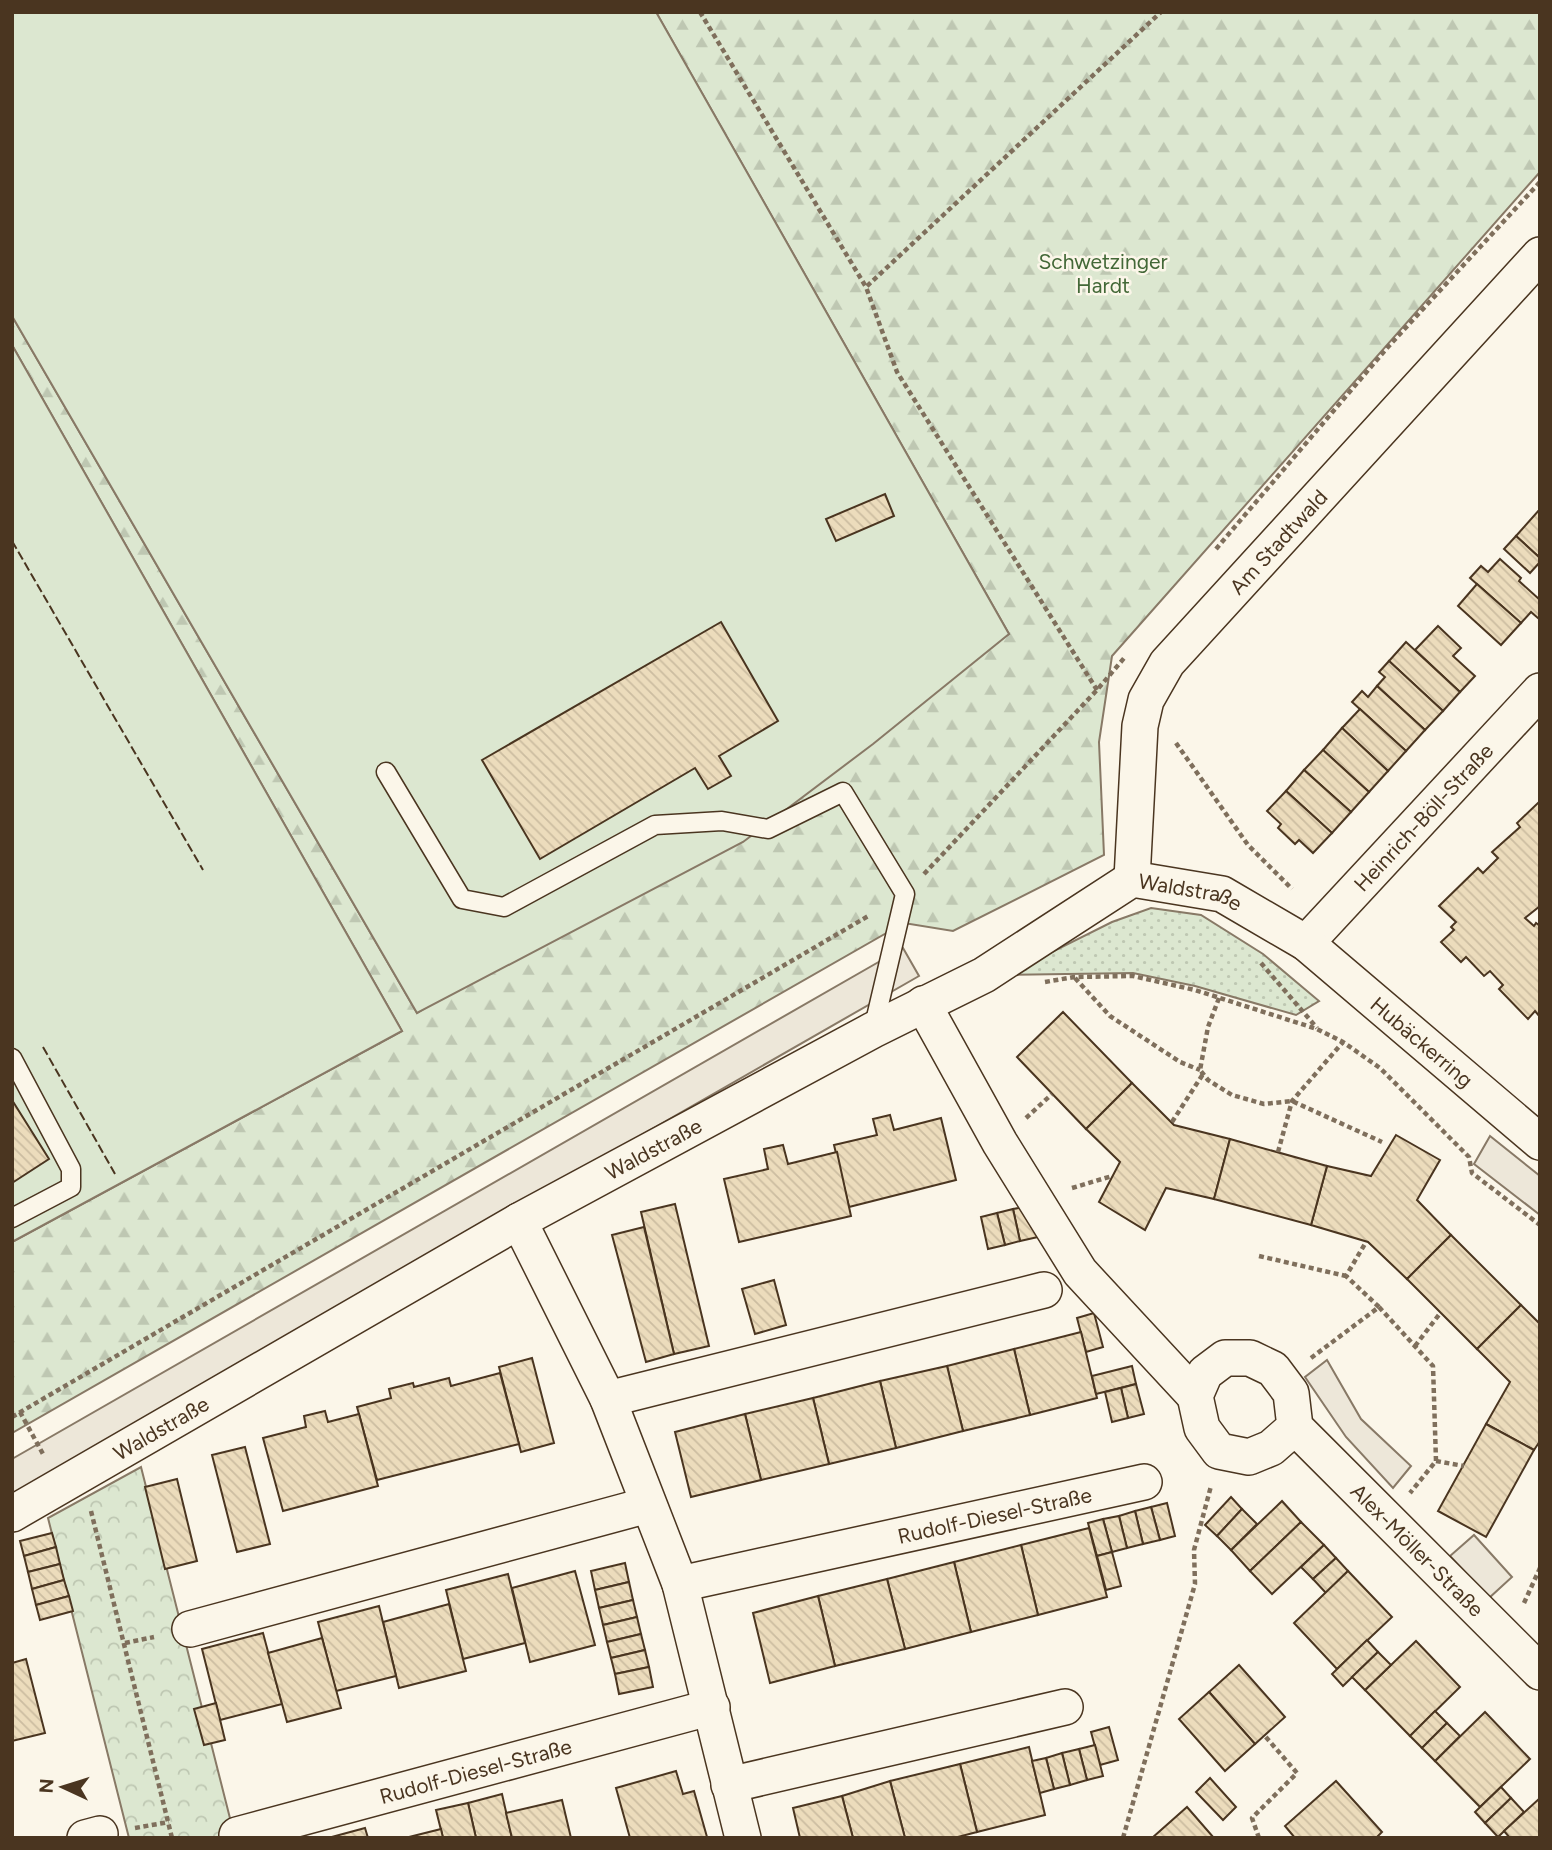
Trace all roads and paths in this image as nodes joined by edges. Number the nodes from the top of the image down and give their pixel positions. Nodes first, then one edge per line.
1 (699, 12) edge
2 (1161, 12) edge
3 (1540, 182) edge
4 (1540, 255) edge
5 (866, 287) junction
6 (1211, 555) dead end
7 (1132, 648) dead end
8 (1097, 690) junction
9 (1540, 691) edge
10 (386, 772) dead end
11 (1132, 879) junction
12 (905, 894) junction
13 (1306, 943) junction
14 (1252, 957) dead end
15 (1074, 977) junction
16 (1038, 983) dead end
17 (1219, 998) junction
18 (923, 1004) junction
19 (1317, 1029) junction
20 (873, 1031) junction
21 (1343, 1042) junction
22 (12, 1058) edge
23 (1201, 1072) junction
24 (1292, 1101) junction
25 (1172, 1122) dead end
26 (1382, 1142) dead end
27 (1540, 1142) edge
28 (1278, 1152) dead end
29 (12, 1218) edge
30 (519, 1221) junction
31 (1540, 1226) edge
32 (1366, 1242) dead end
33 (1259, 1256) dead end
34 (1346, 1276) junction
35 (1044, 1290) dead end
36 (1379, 1307) junction
37 (1441, 1312) dead end
38 (1415, 1346) junction
39 (1282, 1381) junction
40 (1195, 1396) junction
41 (608, 1399) junction
42 (20, 1412) junction
43 (12, 1417) edge
44 (1295, 1427) junction
45 (1219, 1451) junction
46 (1436, 1461) junction
47 (1464, 1466) dead end
48 (1144, 1482) dead end
49 (61, 1487) junction
50 (648, 1505) junction
51 (12, 1514) edge
52 (1388, 1519) junction
53 (680, 1584) junction
54 (190, 1629) dead end
55 (1540, 1672) edge
56 (712, 1707) junction
57 (1065, 1707) dead end
58 (1265, 1736) dead end
59 (729, 1785) junction
60 (237, 1835) dead end
61 (172, 1838) edge
62 (743, 1838) edge
63 (1124, 1838) edge
64 (1259, 1838) edge

1 - 5 path
2 - 5 path
3 - 6 path
4 - 11 street, Am Stadtwald
5 - 8 path
7 - 8 path
8 - 12 path
9 - 13 street, Heinrich-Böll-Straße
10 - 12 lane
11 - 13 street, Waldstraße
11 - 18 street, Waldstraße
12 - 20 lane
12 - 42 path
13 - 27 street, Hubäckerring
14 - 19 path
15 - 16 path
15 - 17 path
15 - 23 path
17 - 19 path
17 - 23 path
18 - 20 street, Waldstraße
18 - 40 street
19 - 21 path
20 - 30 street, Waldstraße
21 - 24 path
21 - 31 path
22 - 29 lane
23 - 24 path
23 - 25 path
24 - 26 path
24 - 28 path
30 - 41 street
30 - 49 street, Waldstraße
32 - 34 path
33 - 34 path
34 - 36 path
35 - 41 street
36 - 38 path
36 - 39 path
37 - 38 path
38 - 46 path
39 - 40 street
39 - 44 street
40 - 45 street
41 - 50 street
42 - 43 path
42 - 49 path
44 - 45 street
44 - 52 street, Alex-Möller-Straße
45 - 63 path
46 - 47 path
46 - 52 path
48 - 53 street, Rudolf-Diesel-Straße
49 - 51 street, Waldstraße
49 - 61 path
50 - 53 street
50 - 54 street
52 - 55 street, Alex-Möller-Straße
53 - 56 street
56 - 59 street
56 - 60 street, Rudolf-Diesel-Straße
57 - 59 street
58 - 64 path
59 - 62 street

